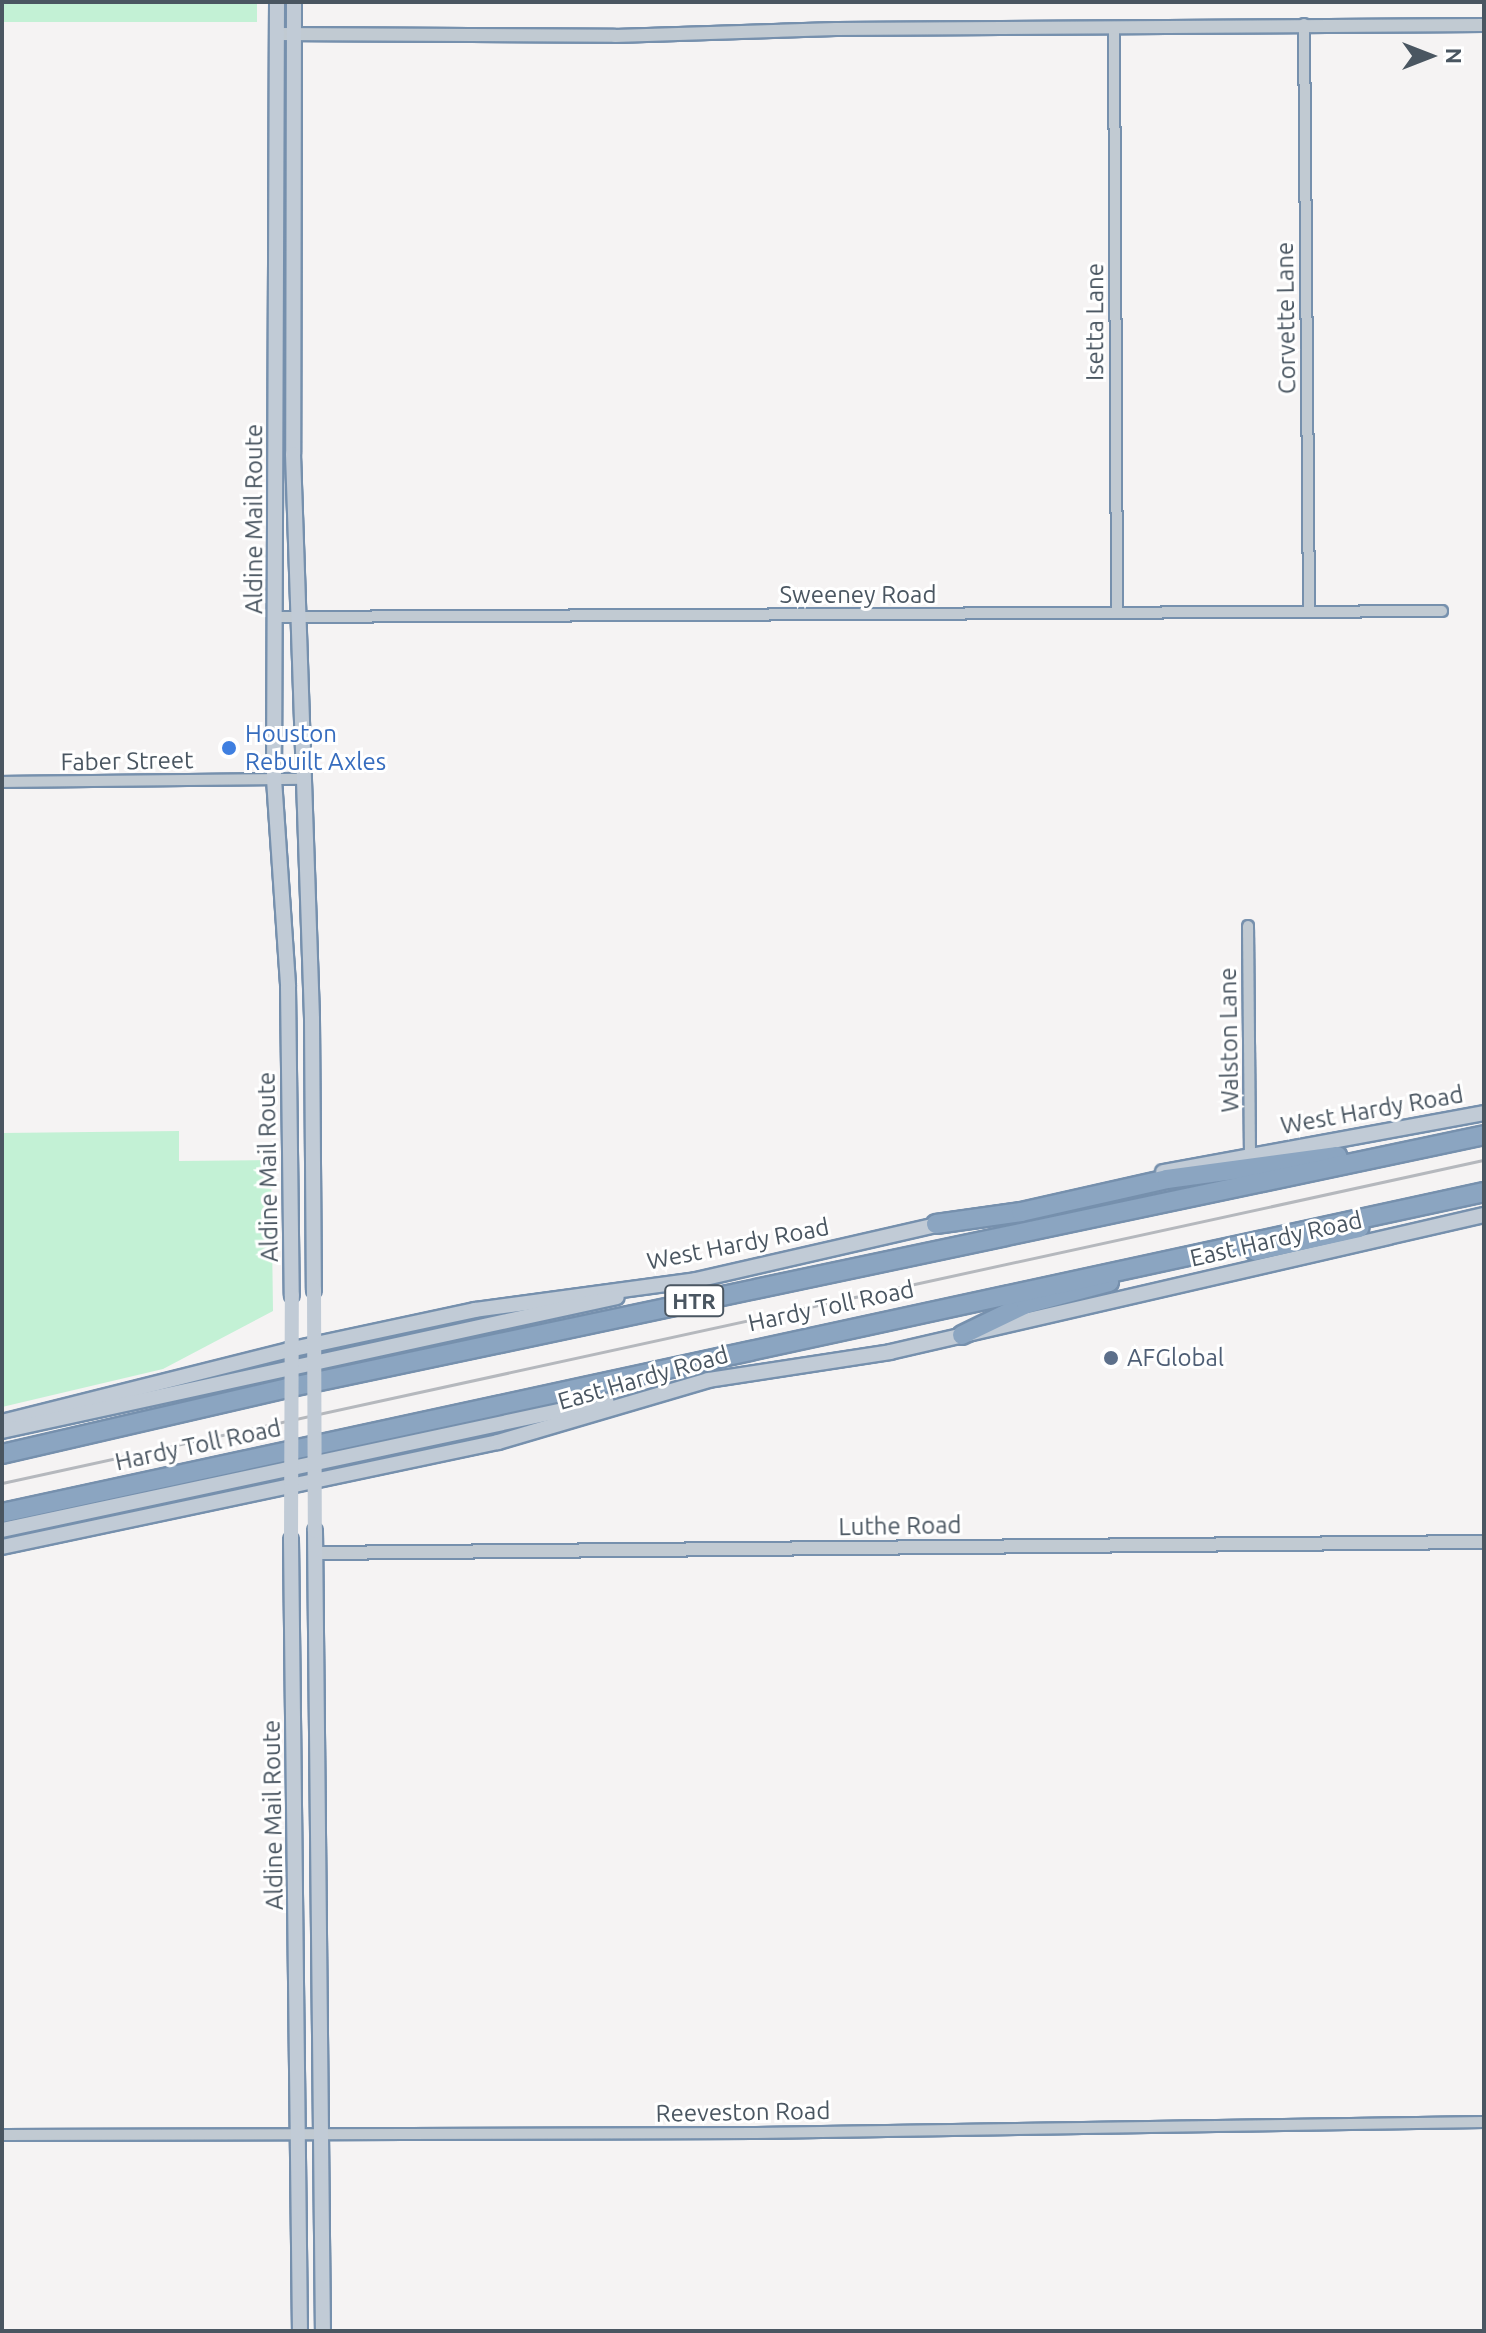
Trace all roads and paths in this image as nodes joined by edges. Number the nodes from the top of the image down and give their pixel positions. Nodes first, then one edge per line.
1 (277, 2) edge
2 (294, 2) edge
3 (1304, 24) junction
4 (1484, 25) edge
5 (1114, 31) junction
6 (276, 34) junction
7 (294, 34) junction
8 (293, 211) junction
9 (276, 213) junction
10 (294, 388) junction
11 (277, 390) junction
12 (298, 549) junction
13 (276, 550) junction
14 (1442, 611) dead end
15 (1309, 612) junction
16 (1117, 613) junction
17 (299, 615) junction
18 (275, 617) junction
19 (274, 779) junction
20 (301, 779) junction
21 (2, 782) edge
22 (1248, 926) dead end
23 (308, 938) junction
24 (284, 940) junction
25 (1484, 1113) edge
26 (1484, 1135) edge
27 (313, 1136) junction
28 (289, 1141) junction
29 (1250, 1153) junction
30 (1388, 1154) junction
31 (1484, 1195) edge
32 (1484, 1215) edge
33 (936, 1224) junction
34 (696, 1280) junction
35 (962, 1335) junction
36 (314, 1361) junction
37 (291, 1366) junction
38 (708, 1380) junction
39 (2, 1422) edge
40 (2, 1431) edge
41 (2, 1454) edge
42 (313, 1462) junction
43 (291, 1467) junction
44 (2, 1513) edge
45 (2, 1530) edge
46 (1484, 1542) edge
47 (2, 1547) edge
48 (315, 1553) junction
49 (319, 1732) junction
50 (294, 1733) junction
51 (297, 1906) junction
52 (319, 1907) junction
53 (1484, 2122) edge
54 (299, 2133) junction
55 (319, 2134) junction
56 (2, 2135) edge
57 (300, 2331) edge
58 (321, 2331) edge

1 - 6 main road, Aldine Mail Route
2 - 7 main road, Aldine Mail Route
3 - 4 street
3 - 5 street
3 - 15 street, Corvette Lane
5 - 7 street
5 - 16 street, Isetta Lane
6 - 7 street
6 - 9 main road, Aldine Mail Route
7 - 8 main road, Aldine Mail Route
8 - 9 main road
8 - 10 main road, Aldine Mail Route
9 - 11 main road, Aldine Mail Route
10 - 11 main road
10 - 12 main road, Aldine Mail Route
11 - 13 main road, Aldine Mail Route
12 - 13 main road
12 - 17 main road, Aldine Mail Route
13 - 18 main road, Aldine Mail Route
14 - 15 street, Sweeney Road
15 - 16 street, Sweeney Road
16 - 17 street, Sweeney Road
17 - 18 street, Sweeney Road
17 - 20 main road, Aldine Mail Route
18 - 19 main road, Aldine Mail Route
19 - 20 street, Faber Street
19 - 21 street, Faber Street
19 - 24 main road, Aldine Mail Route
20 - 23 main road, Aldine Mail Route
22 - 29 street, Walston Lane
23 - 24 main road
23 - 27 main road, Aldine Mail Route
24 - 28 main road, Aldine Mail Route
25 - 29 main road, West Hardy Road
26 - 30 highway, Hardy Toll Road / HTR
27 - 28 main road
27 - 36 main road, Aldine Mail Route, bridge
28 - 37 main road, Aldine Mail Route, bridge
29 - 33 main road, West Hardy Road
30 - 33 highway
30 - 41 highway, Hardy Toll Road / HTR
31 - 35 highway
31 - 44 highway, Hardy Toll Road / HTR
32 - 35 main road, East Hardy Road
33 - 34 main road, West Hardy Road
34 - 36 main road
34 - 39 main road, West Hardy Road
35 - 38 main road, East Hardy Road
36 - 37 main road, bridge
36 - 42 main road, Aldine Mail Route, bridge
37 - 40 main road
37 - 43 main road, Aldine Mail Route, bridge
38 - 42 main road
38 - 47 main road, East Hardy Road
42 - 43 main road
42 - 48 main road, Aldine Mail Route, bridge
43 - 45 main road
43 - 50 main road, Aldine Mail Route, bridge
46 - 48 street, Luthe Road
48 - 49 main road, Aldine Mail Route
49 - 50 main road
49 - 52 main road, Aldine Mail Route
50 - 51 main road, Aldine Mail Route
51 - 52 main road
51 - 54 main road, Aldine Mail Route
52 - 55 main road, Aldine Mail Route
53 - 55 street, Reeveston Road
54 - 55 street, Reeveston Road
54 - 56 street, Reeveston Road
54 - 57 main road, Aldine Mail Route
55 - 58 main road, Aldine Mail Route

